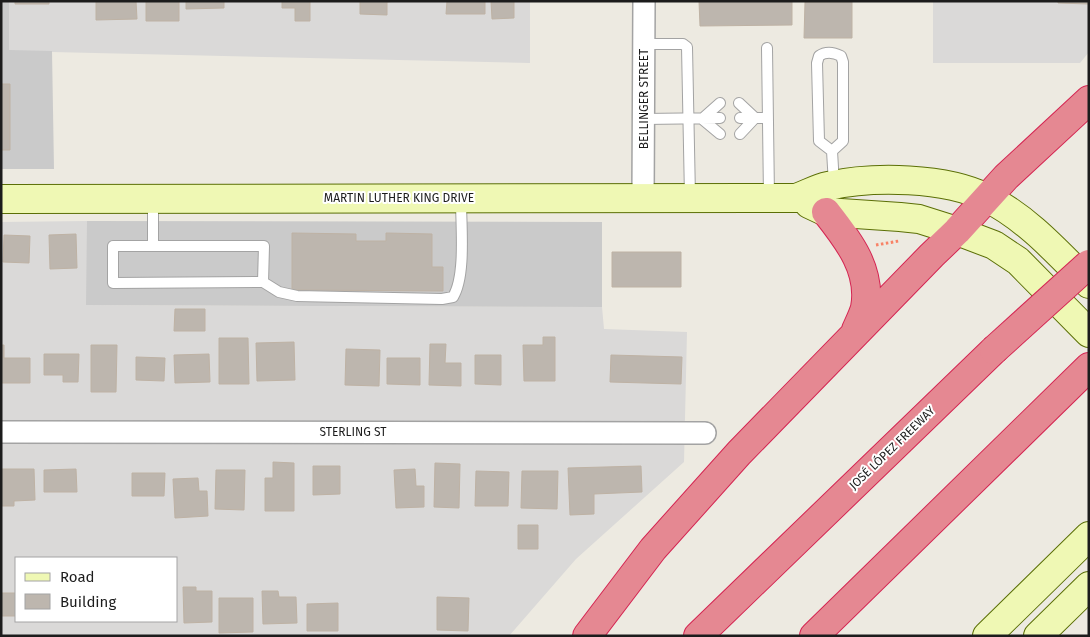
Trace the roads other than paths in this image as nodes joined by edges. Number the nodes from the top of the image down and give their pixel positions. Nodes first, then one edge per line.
1 (644, 1) edge
2 (644, 44) junction
3 (767, 48) dead end
4 (1089, 100) edge
5 (720, 103) dead end
6 (739, 103) dead end
7 (720, 118) dead end
8 (740, 118) dead end
9 (755, 118) junction
10 (768, 118) junction
11 (644, 119) junction
12 (689, 119) junction
13 (702, 119) junction
14 (720, 134) dead end
15 (740, 134) dead end
16 (832, 151) junction
17 (834, 185) junction
18 (461, 198) junction
19 (643, 198) junction
20 (690, 198) junction
21 (769, 198) junction
22 (796, 198) junction
23 (988, 198) junction
24 (1, 199) edge
25 (153, 199) junction
26 (826, 212) junction
27 (957, 231) junction
28 (153, 246) junction
29 (1089, 264) edge
30 (264, 282) junction
31 (1089, 284) edge
32 (855, 332) junction
33 (1089, 333) edge
34 (1089, 367) edge
35 (1, 432) edge
36 (705, 433) dead end
37 (1089, 536) edge
38 (1089, 586) edge
39 (587, 636) edge
40 (698, 636) edge
41 (814, 636) edge
42 (986, 636) edge
43 (1038, 636) edge

1 - 2 street, BELLINGER STREET
2 - 11 street, BELLINGER STREET
2 - 12 lane
3 - 10 lane
4 - 23 highway
5 - 13 lane
6 - 9 lane
7 - 13 lane
8 - 9 lane
9 - 10 lane
9 - 15 lane
10 - 21 lane
11 - 12 lane
11 - 19 street, BELLINGER STREET
12 - 13 lane
12 - 20 lane
13 - 14 lane
16 - 16 lane
16 - 17 lane
17 - 22 main road, MARTIN LUTHER KING DRIVE
17 - 23 main road, MARTIN LUTHER KING DRIVE
18 - 19 main road, MARTIN LUTHER KING DRIVE
18 - 25 main road, MARTIN LUTHER KING DRIVE
18 - 30 lane
19 - 20 main road, MARTIN LUTHER KING DRIVE
20 - 21 main road, MARTIN LUTHER KING DRIVE
21 - 22 main road, MARTIN LUTHER KING DRIVE
22 - 26 main road, MARTIN LUTHER KING DRIVE
23 - 27 highway
23 - 31 main road, MARTIN LUTHER KING DRIVE
24 - 25 main road, MARTIN LUTHER KING DRIVE
25 - 28 lane
26 - 27 main road, MARTIN LUTHER KING DRIVE
26 - 32 highway
27 - 32 highway
27 - 33 main road, MARTIN LUTHER KING DRIVE
28 - 30 lane
28 - 30 lane
29 - 40 highway, JOSÉ LÓPEZ FREEWAY, bridge
32 - 39 highway
34 - 41 highway
35 - 36 street, STERLING ST
37 - 42 main road
38 - 43 main road

